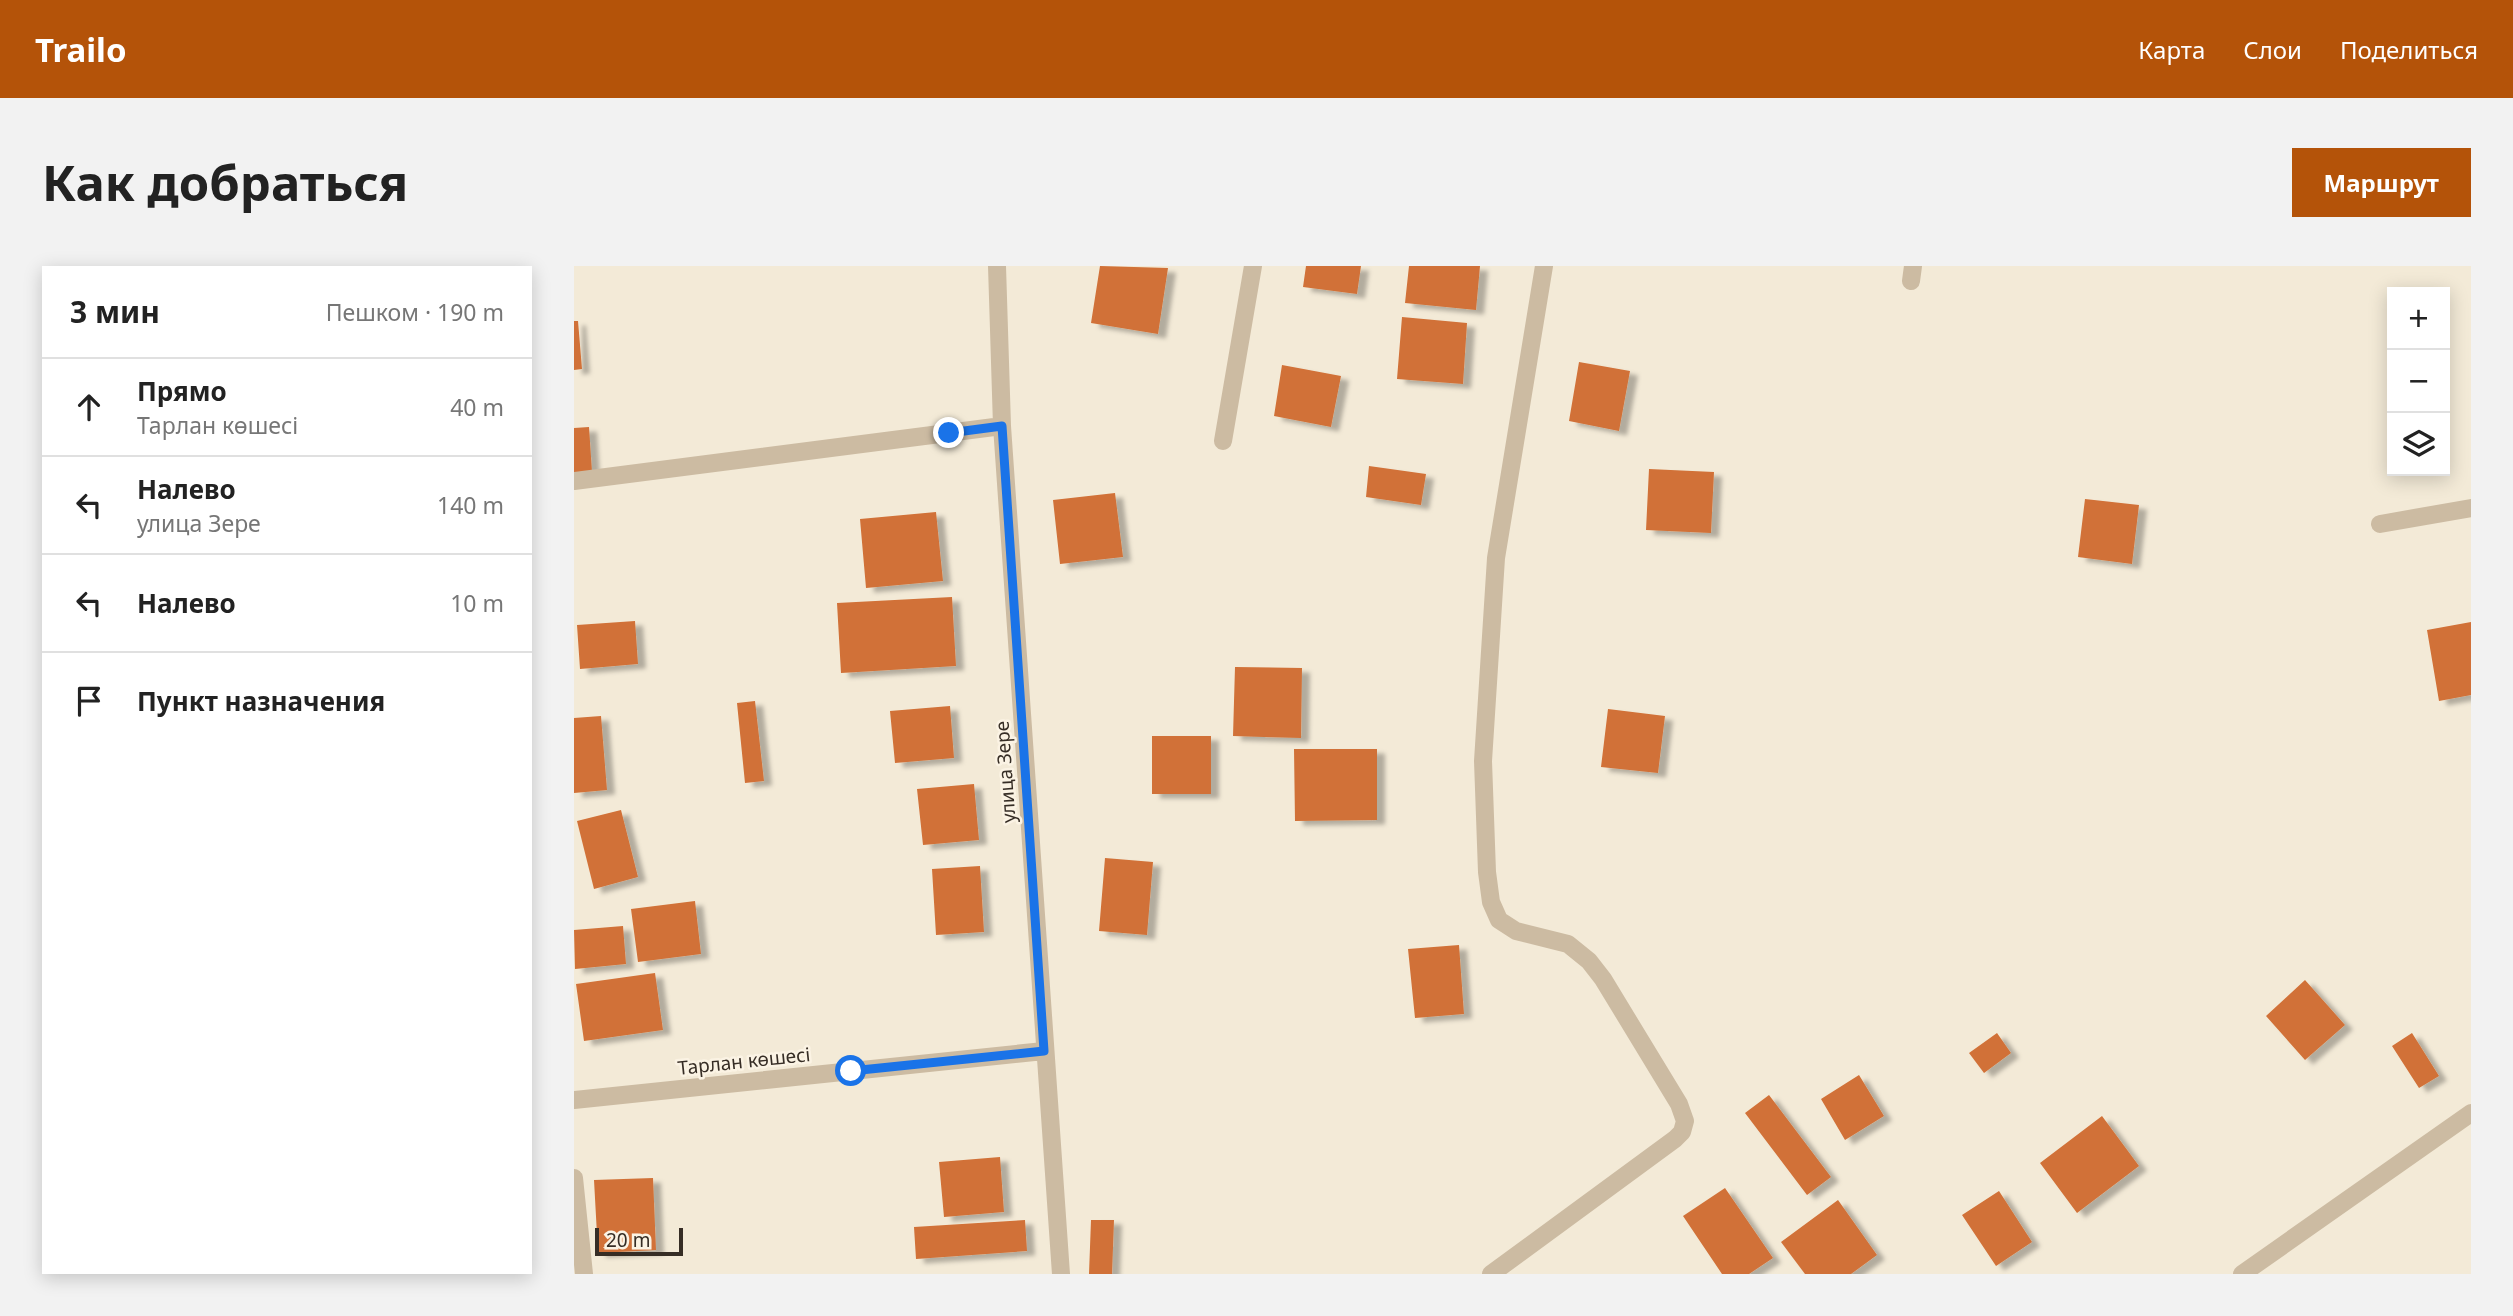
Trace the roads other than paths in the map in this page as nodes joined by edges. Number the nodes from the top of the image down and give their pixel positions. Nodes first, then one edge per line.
1 (997, 266) edge
2 (1253, 266) edge
3 (1544, 266) edge
4 (1002, 426) junction
5 (1223, 441) dead end
6 (574, 481) edge
7 (2471, 508) edge
8 (2379, 524) dead end
9 (1044, 1051) junction
10 (574, 1100) edge
11 (2471, 1113) edge
12 (574, 1178) edge
13 (584, 1274) edge
14 (1061, 1274) edge
15 (1491, 1274) edge
16 (2242, 1274) edge

1 - 4 street, улица Зере
2 - 5 street
3 - 15 street
4 - 6 street
4 - 9 street, улица Зере
7 - 8 street
9 - 10 street, Тарлан көшесі
9 - 14 street, улица Зере
11 - 16 street
12 - 13 street

